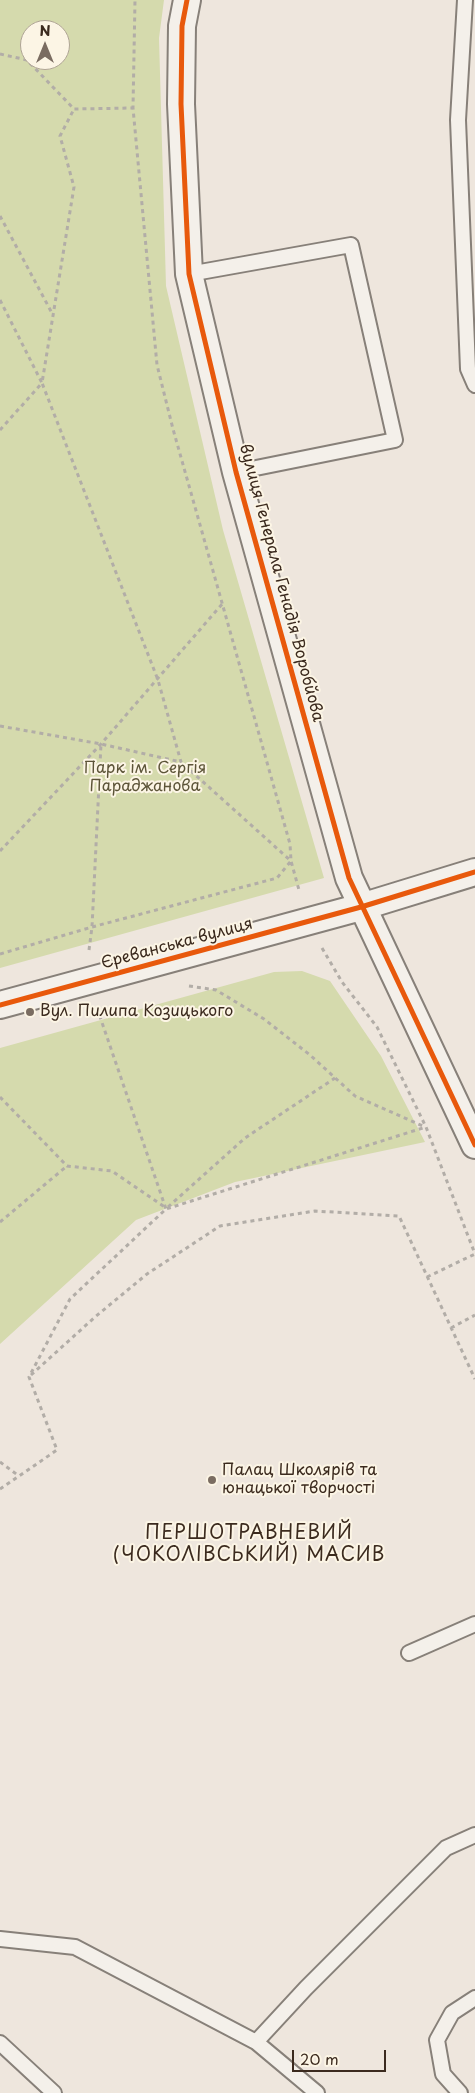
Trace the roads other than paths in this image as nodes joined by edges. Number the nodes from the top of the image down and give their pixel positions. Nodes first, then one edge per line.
1 (187, 0) edge
2 (465, 0) edge
3 (189, 274) junction
4 (475, 385) edge
5 (236, 472) junction
6 (475, 872) edge
7 (361, 907) junction
8 (0, 1006) edge
9 (475, 1145) edge
10 (475, 1624) edge
11 (409, 1653) dead end
12 (475, 1835) edge
13 (0, 1939) edge
14 (475, 1998) edge
15 (256, 2042) junction
16 (0, 2043) edge
17 (54, 2093) edge
18 (317, 2093) edge
19 (460, 2093) edge

1 - 3 street, вулиця Генерала Генадія Воробйова
2 - 4 lane
3 - 5 street, вулиця Генерала Генадія Воробйова
3 - 5 lane
5 - 7 street, вулиця Генерала Генадія Воробйова
6 - 7 street, Єреванська вулиця
7 - 8 street, Єреванська вулиця
7 - 9 street, вулиця Генерала Генадія Воробйова
10 - 11 lane
12 - 15 lane
13 - 15 lane
14 - 19 lane
15 - 18 lane
16 - 17 lane

